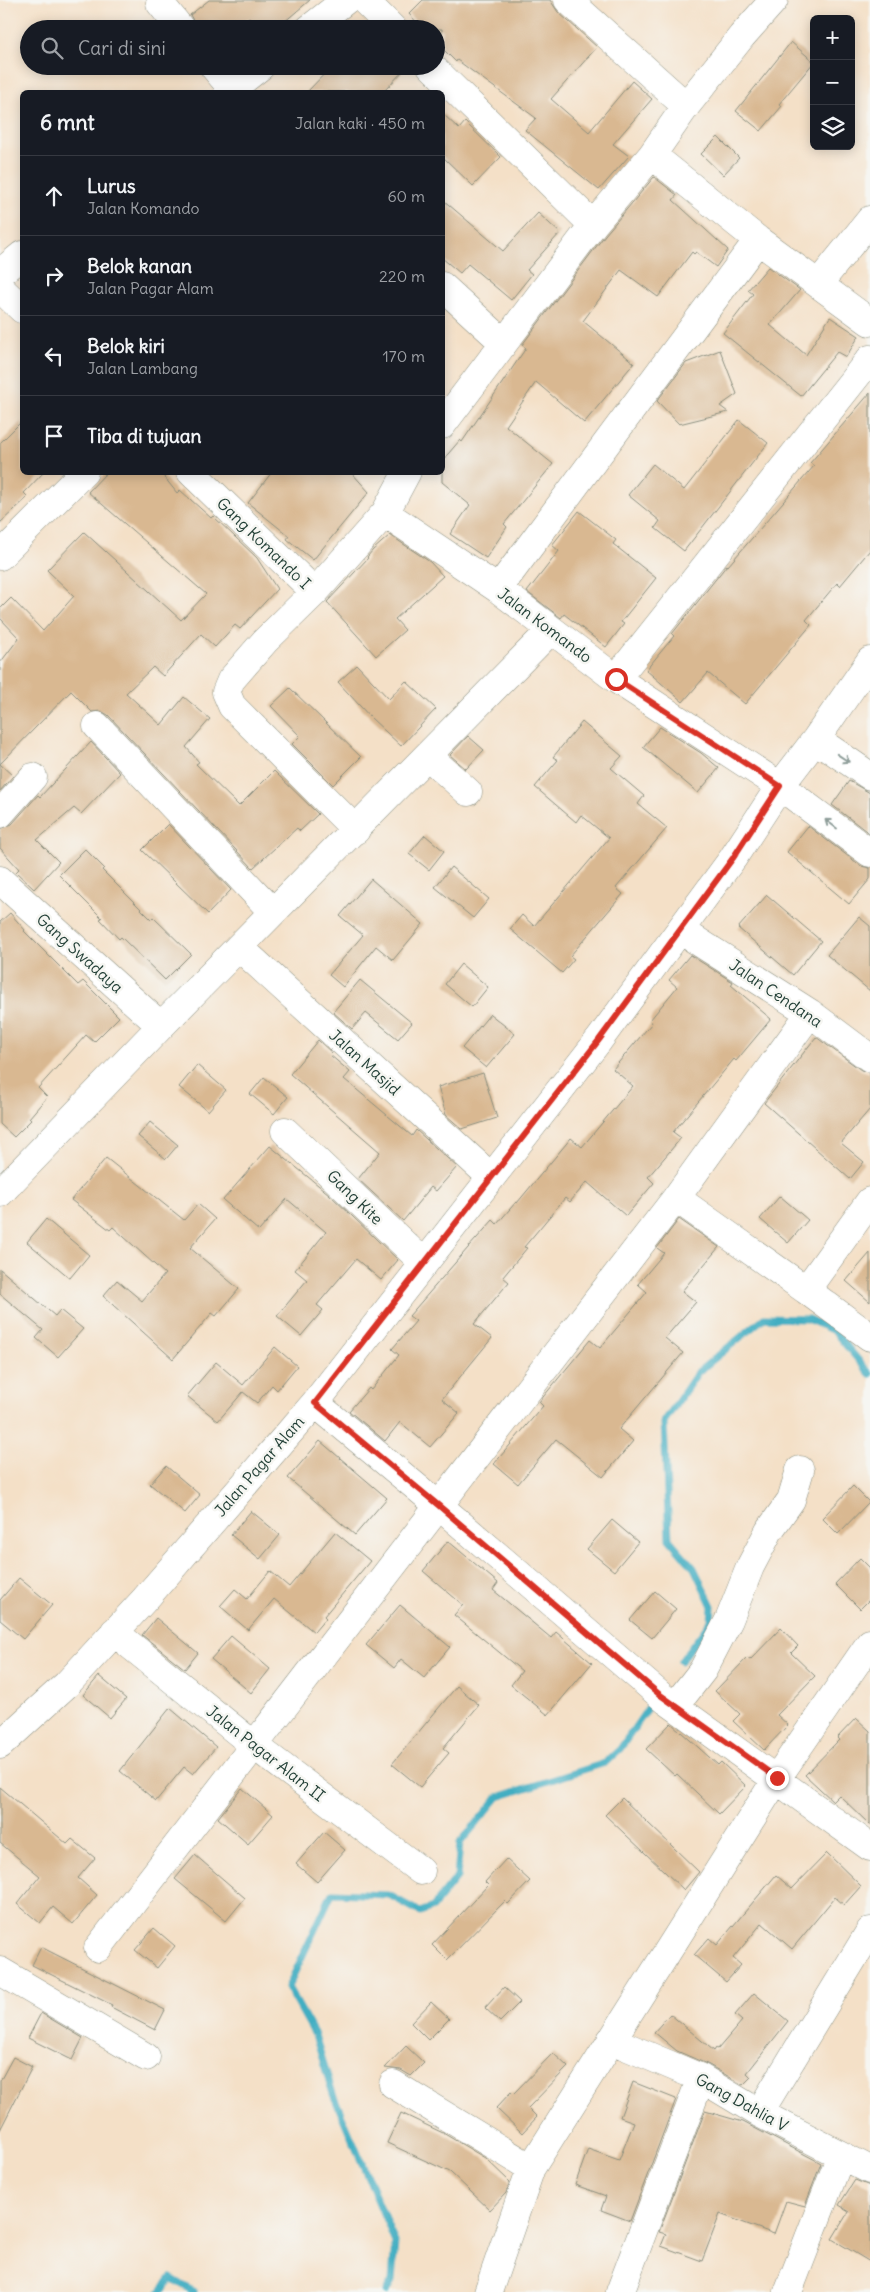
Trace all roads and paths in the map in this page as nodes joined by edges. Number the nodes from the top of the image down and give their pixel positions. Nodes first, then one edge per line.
1 (346, 0) edge
2 (364, 0) edge
3 (568, 0) edge
4 (774, 0) edge
5 (160, 3) dead end
6 (174, 20) edge
7 (320, 20) edge
8 (384, 20) edge
9 (220, 75) edge
10 (251, 75) edge
11 (440, 75) edge
12 (231, 90) edge
13 (233, 90) edge
14 (686, 106) junction
15 (652, 155) junction
16 (870, 220) edge
17 (593, 224) junction
18 (758, 240) junction
19 (20, 257) edge
20 (0, 273) edge
21 (819, 283) junction
22 (0, 288) edge
23 (445, 289) edge
24 (20, 308) edge
25 (870, 322) edge
26 (503, 342) junction
27 (870, 359) edge
28 (445, 420) edge
29 (81, 475) edge
30 (194, 475) edge
31 (406, 475) edge
32 (385, 513) junction
33 (0, 556) edge
34 (498, 589) junction
35 (315, 592) junction
36 (551, 630) junction
37 (870, 661) edge
38 (616, 679) junction
39 (96, 726) dead end
40 (816, 739) junction
41 (428, 756) junction
42 (870, 776) edge
43 (33, 777) dead end
44 (780, 786) junction
45 (468, 792) dead end
46 (0, 814) edge
47 (356, 830) junction
48 (870, 853) edge
49 (0, 880) edge
50 (273, 912) junction
51 (680, 930) junction
52 (239, 947) junction
53 (810, 1013) junction
54 (161, 1026) junction
55 (870, 1058) edge
56 (285, 1131) dead end
57 (491, 1177) junction
58 (0, 1193) edge
59 (676, 1198) junction
60 (870, 1201) edge
61 (424, 1263) junction
62 (806, 1290) junction
63 (870, 1337) edge
64 (315, 1403) junction
65 (800, 1470) dead end
66 (438, 1505) junction
67 (114, 1632) junction
68 (870, 1643) edge
69 (664, 1697) junction
70 (0, 1745) edge
71 (255, 1746) junction
72 (777, 1778) junction
73 (870, 1847) edge
74 (421, 1871) dead end
75 (870, 1931) edge
76 (98, 1948) dead end
77 (0, 1971) edge
78 (611, 2040) junction
79 (146, 2056) dead end
80 (702, 2078) junction
81 (393, 2084) dead end
82 (759, 2113) junction
83 (841, 2155) junction
84 (531, 2168) junction
85 (870, 2170) edge
86 (488, 2292) edge
87 (620, 2292) edge
88 (788, 2292) edge

1 - 7 street
2 - 8 street
3 - 14 street
4 - 14 street
5 - 6 street
9 - 12 street
10 - 13 street
11 - 17 street
14 - 15 street
15 - 17 street
15 - 18 street
16 - 21 street
17 - 26 street
18 - 21 street
18 - 34 street
19 - 20 street
21 - 25 street
22 - 24 street
23 - 26 street
26 - 28 street
27 - 38 street
29 - 33 street
30 - 35 street, Gang Komando I
31 - 32 street
32 - 34 street, Jalan Komando
32 - 35 street
34 - 36 street, Jalan Komando
35 - 47 street
36 - 38 street, Jalan Komando
36 - 41 street
37 - 40 street, Jalan Pagar Alam
38 - 44 street, Jalan Komando
39 - 50 street
40 -> 42 street
40 - 44 street, Jalan Pagar Alam
41 - 45 street
41 - 47 street
43 - 46 street
48 -> 44 street, Jalan Komando
44 - 51 street, Jalan Pagar Alam
47 - 50 street
49 - 54 street, Gang Swadaya
50 - 52 street
51 - 53 street, Jalan Cendana
51 - 57 street, Jalan Pagar Alam
52 - 54 street
52 - 57 street, Jalan Masjid
53 - 55 street, Jalan Cendana
53 - 59 street
54 - 58 street
56 - 61 street, Gang Kite
57 - 61 street, Jalan Pagar Alam
59 - 62 street
59 - 66 street
60 - 62 street
61 - 64 street, Jalan Pagar Alam
62 - 63 street
64 - 66 street
64 - 67 street, Jalan Pagar Alam
65 - 69 street
66 - 69 street
66 - 71 street
67 - 70 street, Jalan Pagar Alam
67 - 71 street, Jalan Pagar Alam II
68 - 72 street
69 - 72 street
71 - 74 street, Jalan Pagar Alam II
71 - 76 street
72 - 73 street
72 - 78 street
75 - 82 street
77 - 79 street
78 - 80 street, Gang Dahlia V
78 - 84 street
80 - 82 street, Gang Dahlia V
80 - 87 street
81 - 84 street
82 - 83 street, Gang Dahlia V
83 - 85 street, Gang Dahlia V
83 - 88 street
84 - 86 street

